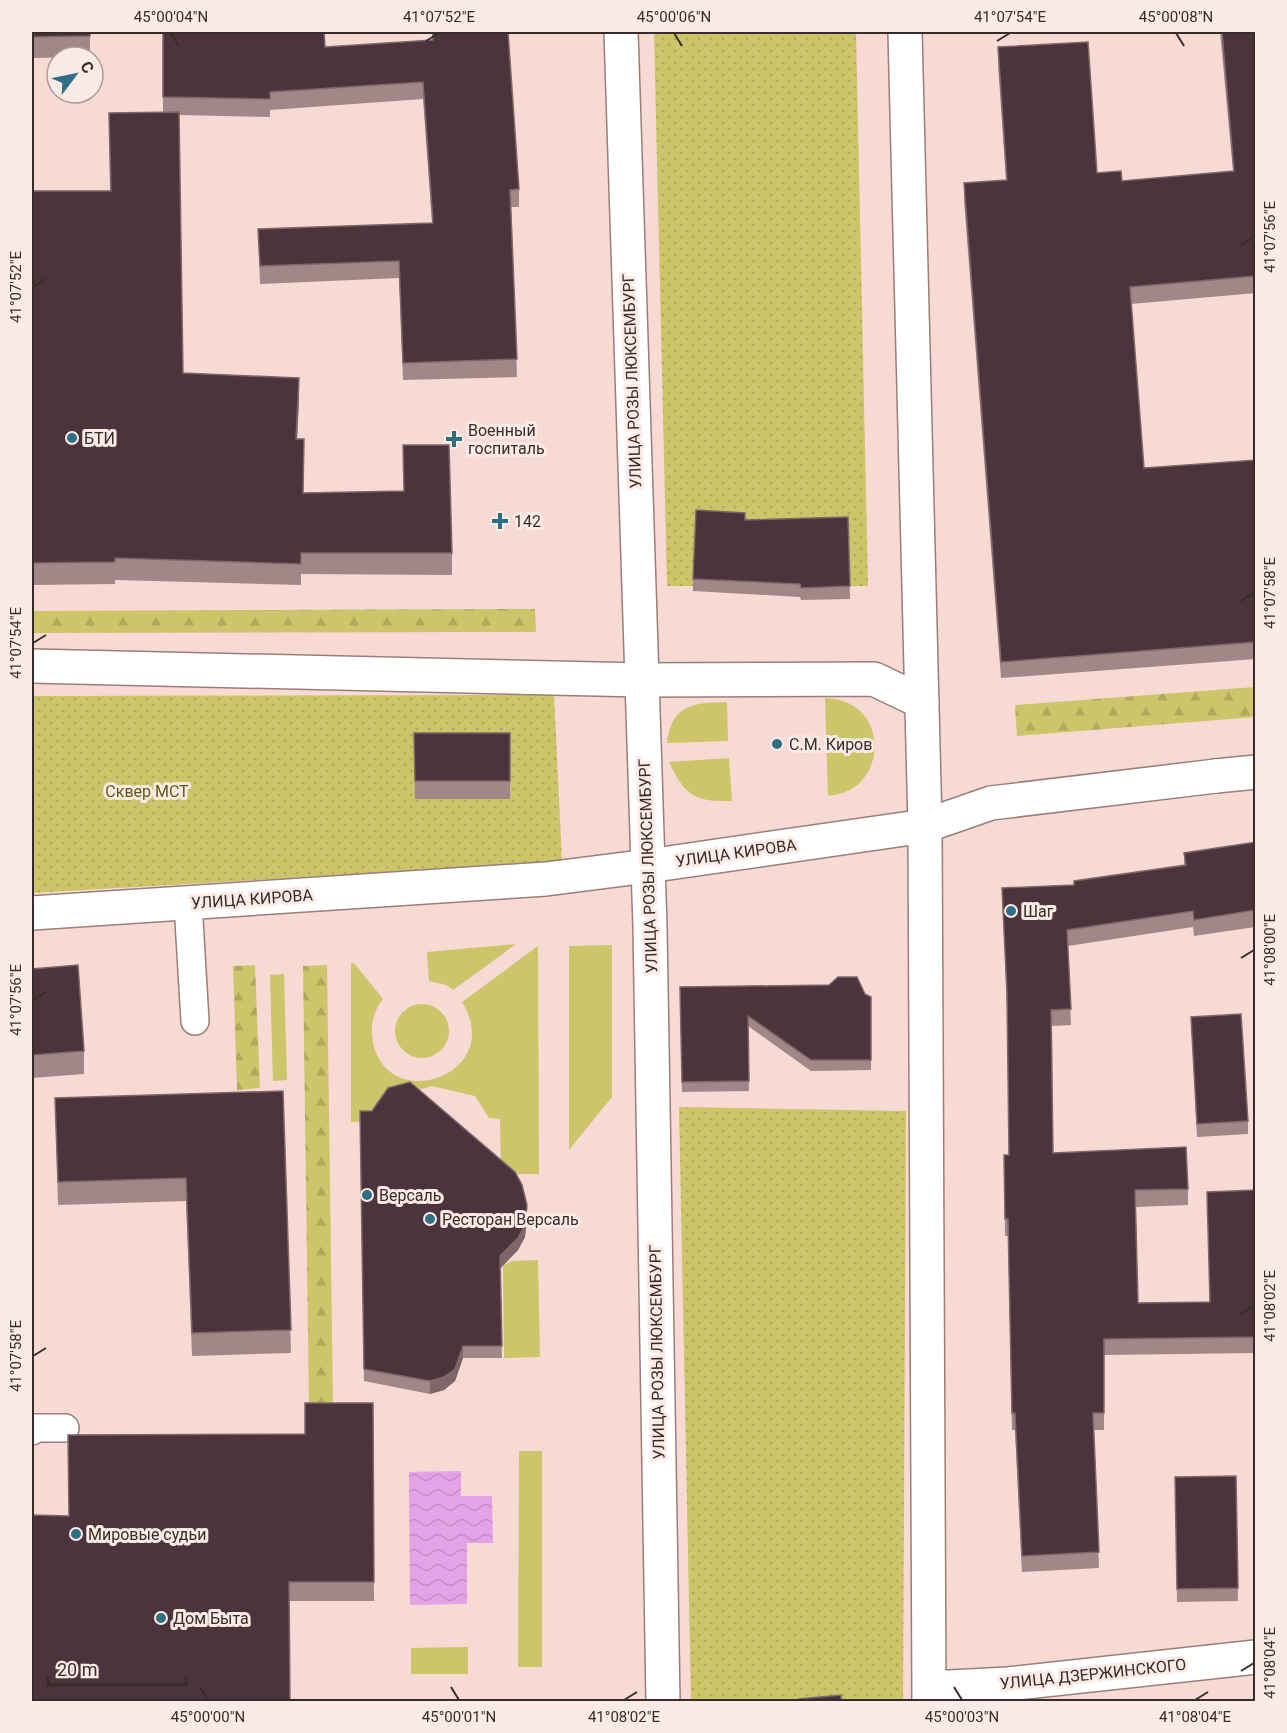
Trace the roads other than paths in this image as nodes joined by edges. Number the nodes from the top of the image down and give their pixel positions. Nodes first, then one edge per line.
1 (621, 32) edge
2 (905, 32) edge
3 (32, 666) edge
4 (642, 680) junction
5 (922, 702) junction
6 (1256, 772) edge
7 (925, 826) junction
8 (648, 866) junction
9 (188, 903) junction
10 (32, 913) edge
11 (195, 1021) dead end
12 (65, 1428) dead end
13 (32, 1431) edge
14 (1256, 1657) edge
15 (929, 1695) edge
16 (663, 1701) edge

1 - 4 main road, УЛИЦА РОЗЫ ЛЮКСЕМБУРГ
2 - 5 main road
3 - 4 main road
4 - 5 main road
4 - 8 main road, УЛИЦА РОЗЫ ЛЮКСЕМБУРГ
5 - 7 main road
6 - 7 main road, УЛИЦА КИРОВА
7 - 8 main road, УЛИЦА КИРОВА
7 - 15 main road
8 - 9 main road, УЛИЦА КИРОВА
8 - 16 main road, УЛИЦА РОЗЫ ЛЮКСЕМБУРГ
9 - 10 main road, УЛИЦА КИРОВА
9 - 11 lane
12 - 13 lane
14 - 15 main road, УЛИЦА ДЗЕРЖИНСКОГО

